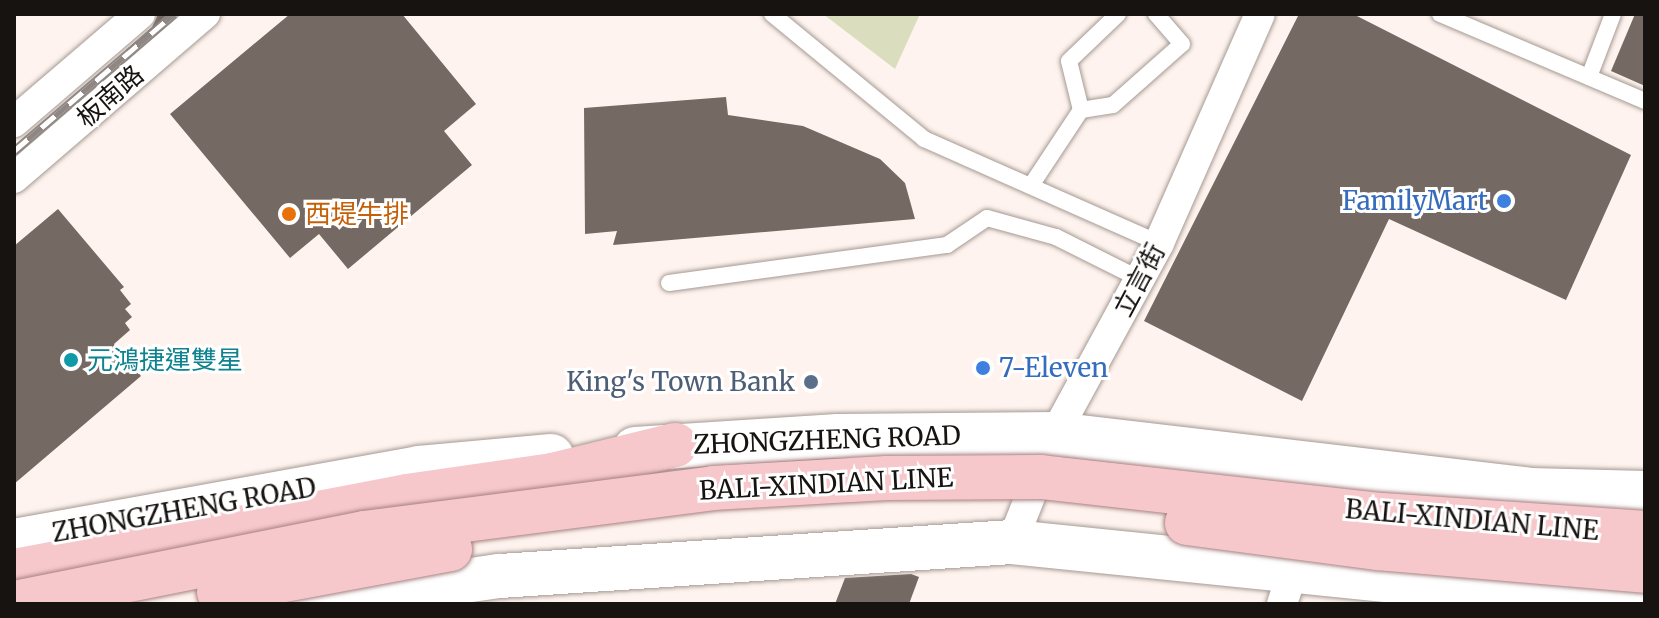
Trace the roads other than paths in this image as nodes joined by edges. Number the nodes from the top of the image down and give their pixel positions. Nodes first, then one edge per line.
1 (140, 14) edge
2 (205, 14) edge
3 (772, 14) edge
4 (1118, 14) edge
5 (1156, 14) edge
6 (1260, 14) edge
7 (1440, 14) edge
8 (1613, 14) edge
9 (1467, 19) edge
10 (1589, 77) junction
11 (1645, 101) edge
12 (1081, 110) junction
13 (14, 122) edge
14 (14, 178) edge
15 (1032, 184) junction
16 (1159, 243) junction
17 (1140, 279) junction
18 (669, 283) dead end
19 (1055, 434) junction
20 (675, 445) junction
21 (1529, 490) junction
22 (1645, 493) edge
23 (14, 541) edge
24 (1012, 542) junction
25 (1645, 550) edge
26 (14, 571) edge
27 (1287, 587) edge
28 (1476, 594) edge
29 (14, 603) edge
30 (158, 604) edge
31 (307, 604) edge
32 (1620, 604) edge

1 - 13 street, 板南路
2 - 14 street, 板南路
3 - 15 lane
4 - 12 lane
5 - 12 lane
6 - 16 street, 立言街
7 - 9 lane
8 - 10 lane
9 - 10 lane
10 - 11 lane
12 - 15 lane
15 - 16 lane
16 - 17 street, 立言街
17 - 18 lane
17 - 19 street, 立言街
19 - 20 main road, ZHONGZHENG ROAD
19 - 21 main road, ZHONGZHENG ROAD
19 - 24 street, 立言街
20 - 23 main road, ZHONGZHENG ROAD
20 - 26 highway
21 - 22 main road, ZHONGZHENG ROAD
21 - 25 main road
24 - 27 main road
24 - 31 main road
25 - 28 main road
25 - 29 highway, BALI-XINDIAN LINE, bridge
25 - 30 highway, BALI-XINDIAN LINE, bridge
25 - 32 main road
27 - 28 main road
28 - 32 main road

